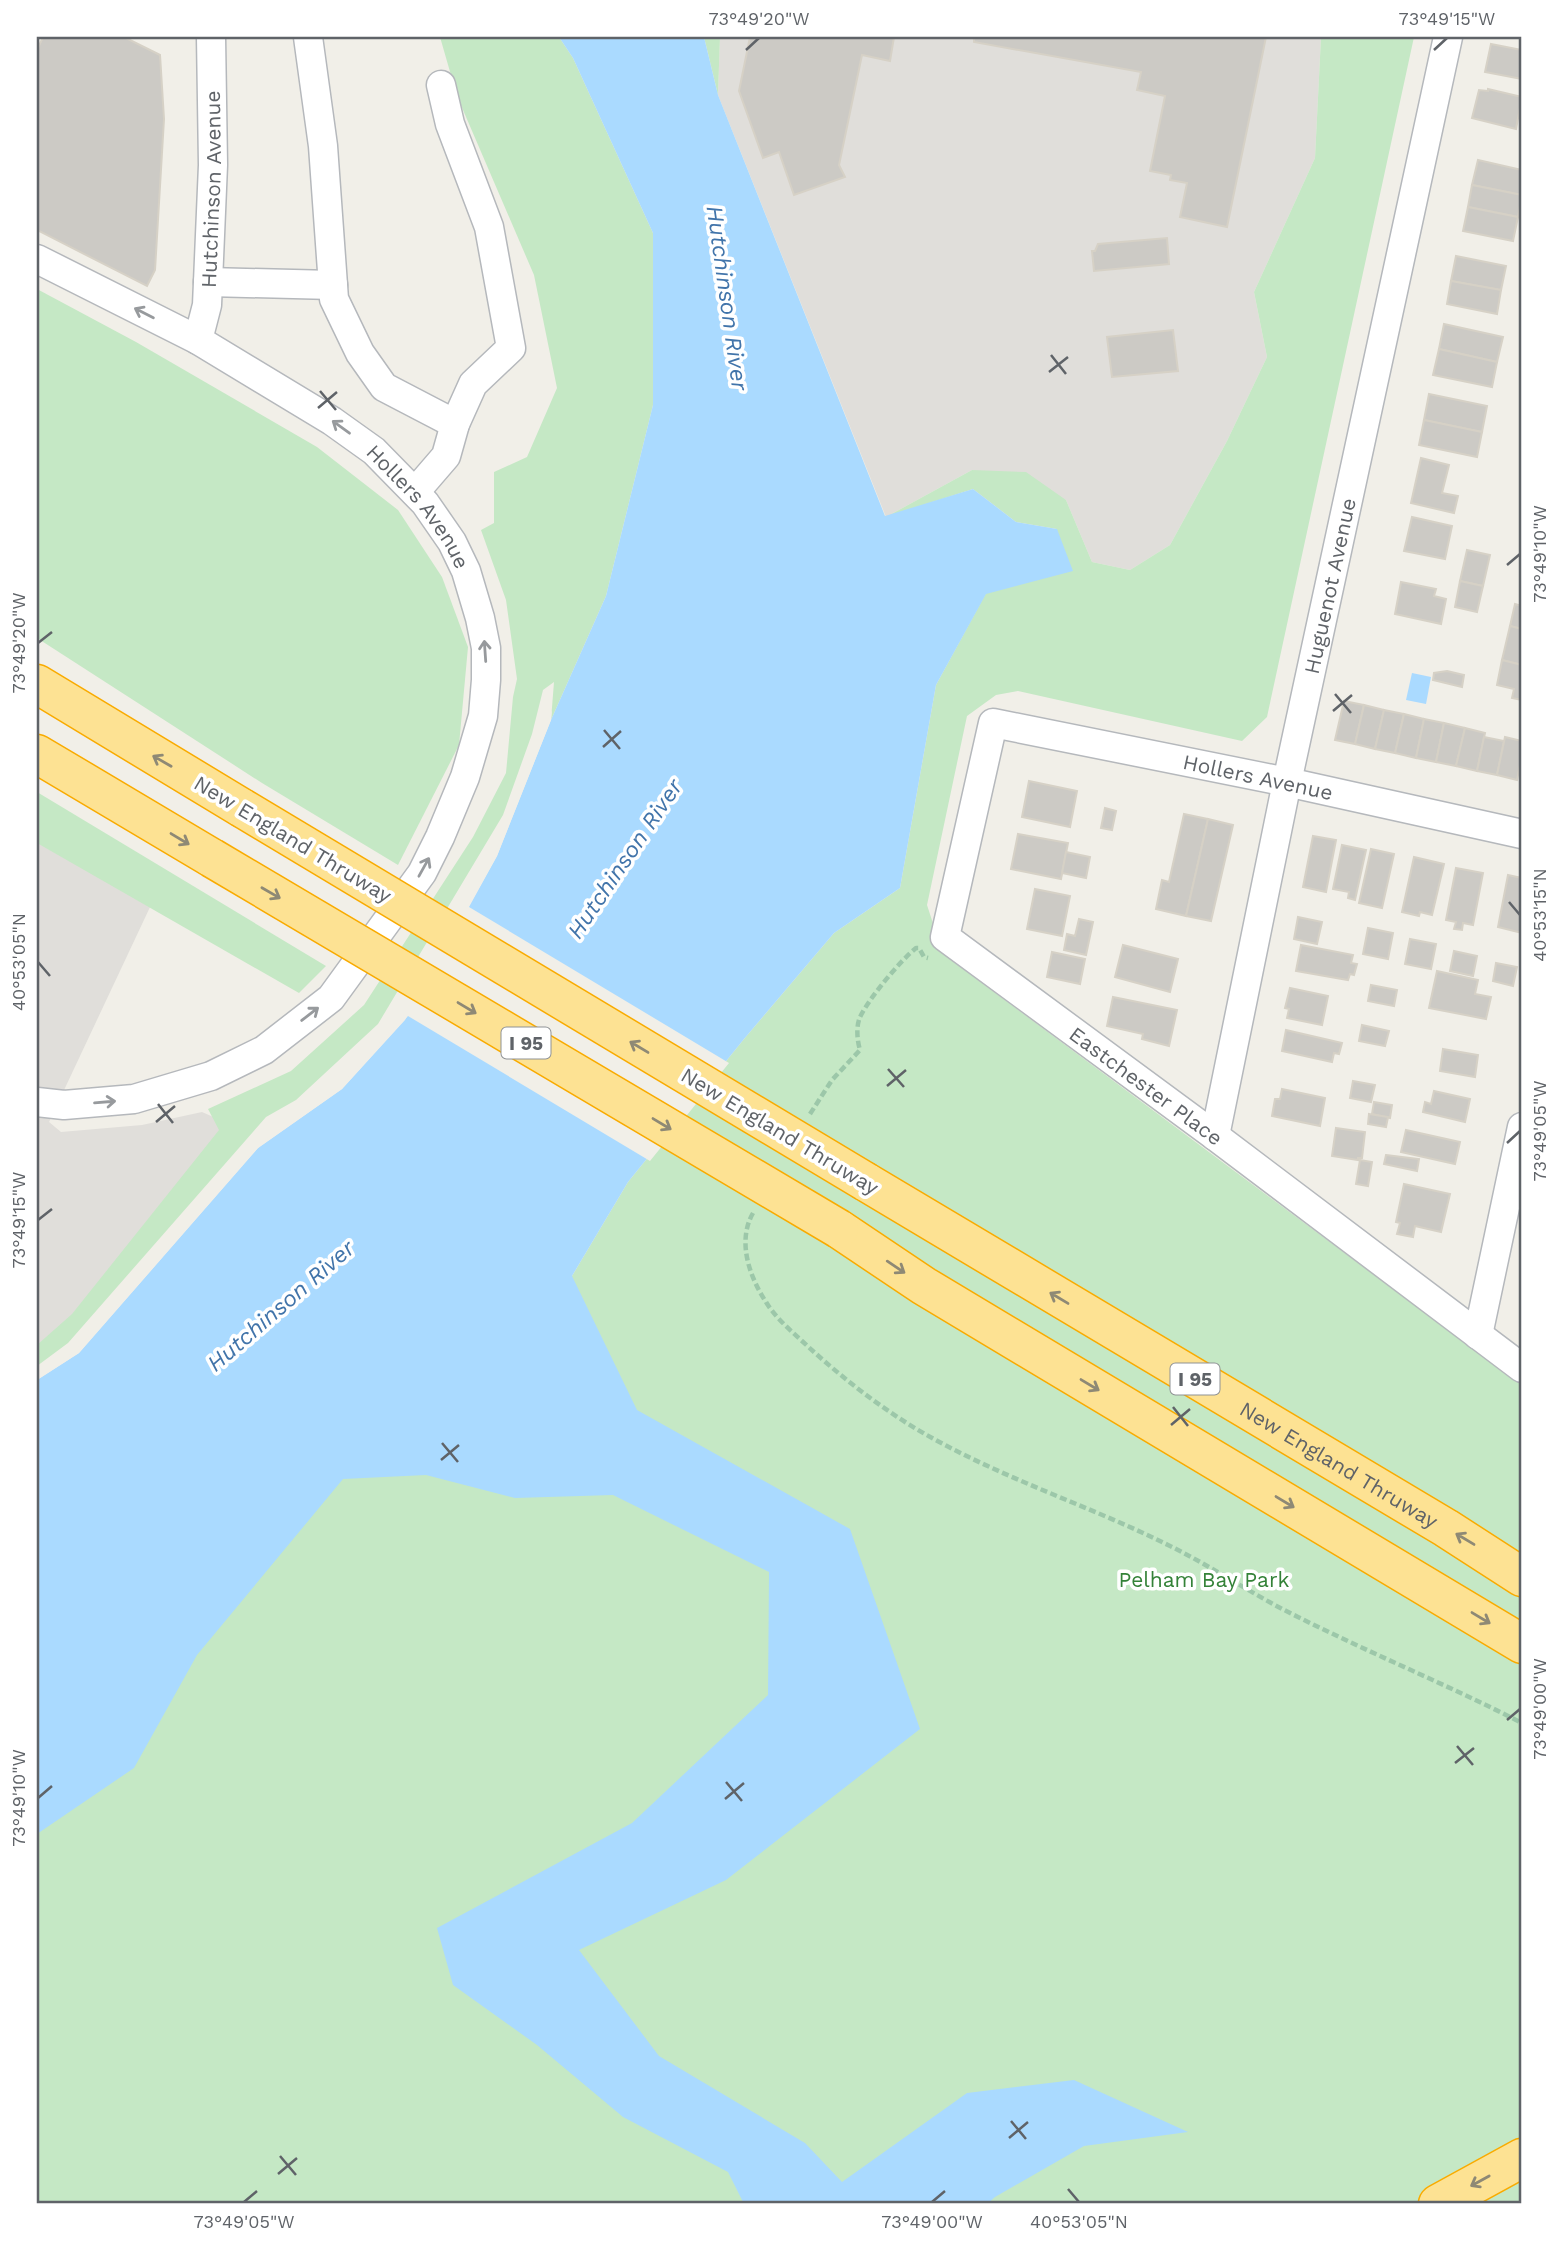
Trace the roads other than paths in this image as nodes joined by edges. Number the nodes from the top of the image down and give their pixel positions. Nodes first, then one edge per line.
1 (211, 37) edge
2 (307, 37) edge
3 (1448, 37) edge
4 (441, 85) dead end
5 (37, 259) edge
6 (208, 282) junction
7 (333, 285) junction
8 (198, 340) junction
9 (455, 424) junction
10 (415, 492) junction
11 (37, 684) edge
12 (993, 723) joint
13 (37, 754) edge
14 (1287, 782) junction
15 (1522, 834) edge
16 (37, 1102) edge
17 (1522, 1127) edge
18 (1215, 1136) junction
19 (1478, 1335) junction
20 (1522, 1368) edge
21 (1522, 1577) edge
22 (1522, 1644) edge
23 (1522, 2158) edge
24 (1438, 2204) edge

1 - 6 street, Hutchinson Avenue
2 - 7 street
3 - 14 street, Huguenot Avenue
4 - 9 street
8 -> 5 street, Hollers Avenue
6 - 7 street
6 - 8 street, Hutchinson Avenue
7 - 9 street
10 -> 8 street, Hollers Avenue
9 - 10 street
16 -> 10 street, Hollers Avenue
21 -> 11 highway, New England Thruway / I 95, bridge
12 - 14 street, Hollers Avenue
12 - 18 street, Eastchester Place
13 -> 22 highway, I 95, bridge
14 - 15 street, Hollers Avenue
14 - 18 street, Huguenot Avenue
17 - 19 street
18 - 19 street, Eastchester Place
19 - 20 street, Eastchester Place
23 -> 24 highway

